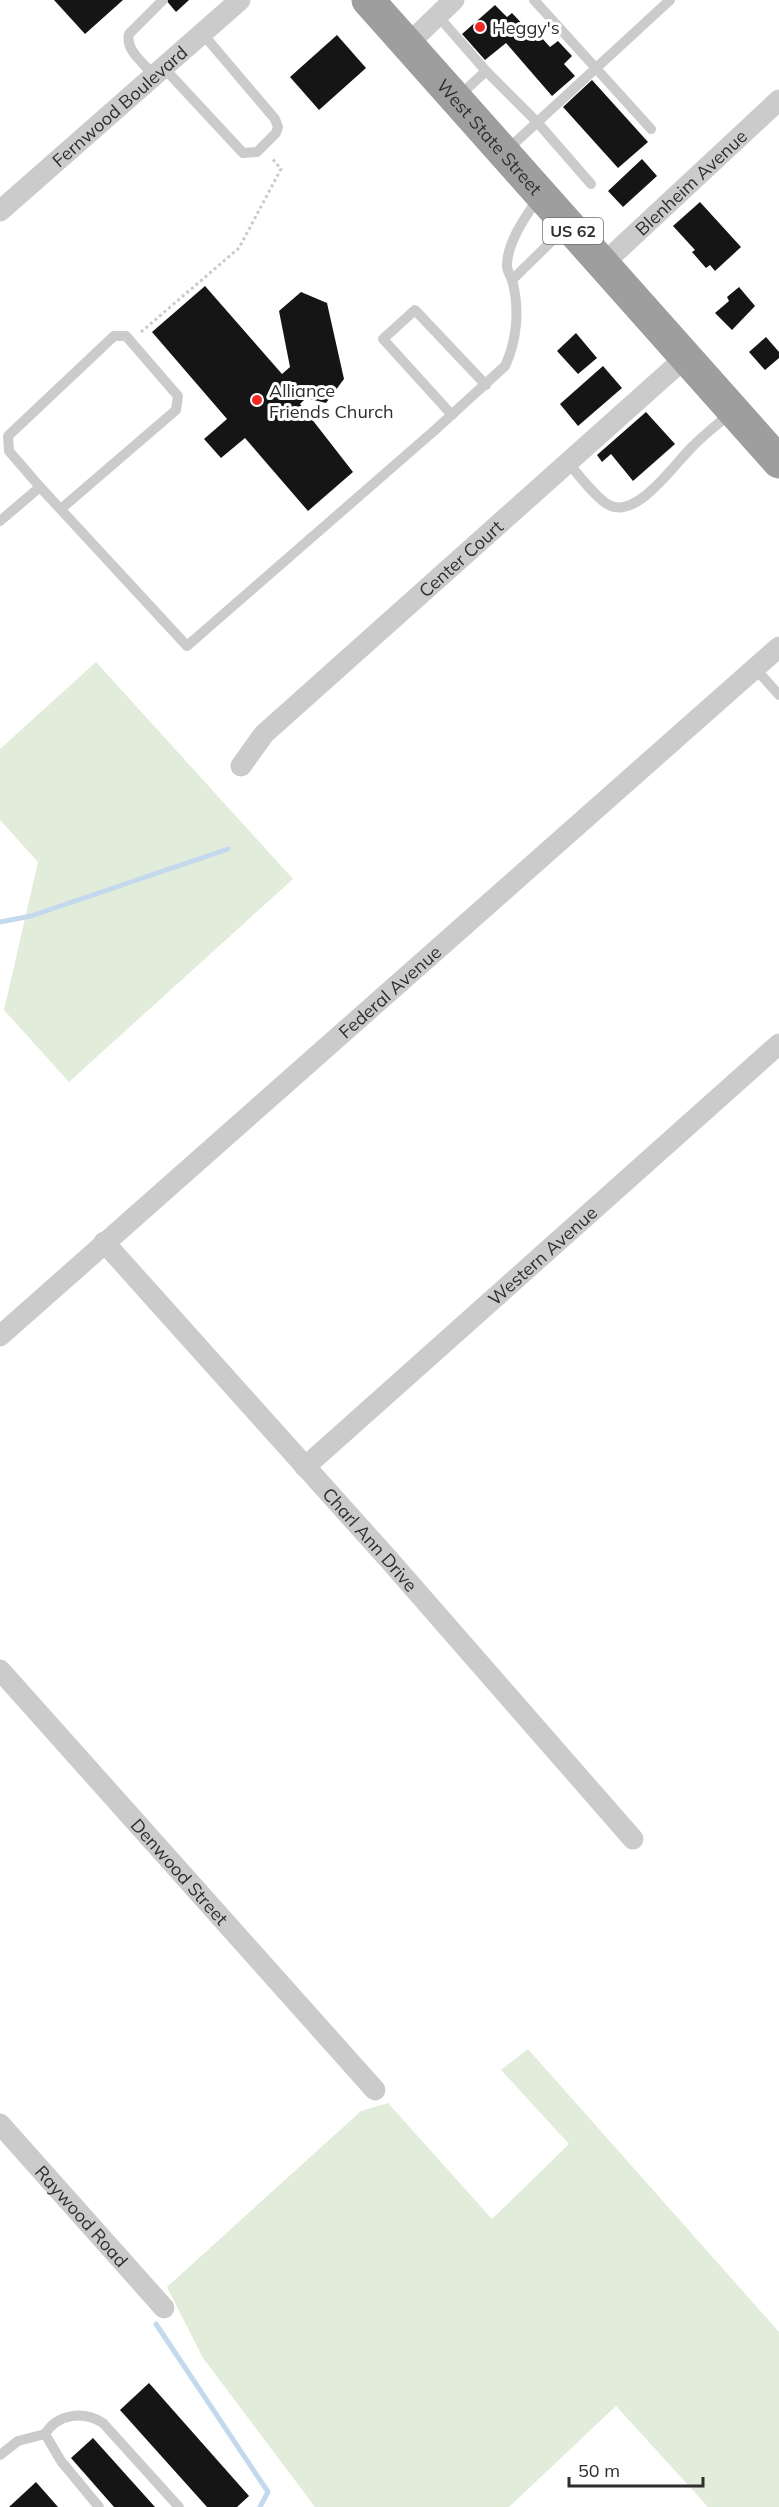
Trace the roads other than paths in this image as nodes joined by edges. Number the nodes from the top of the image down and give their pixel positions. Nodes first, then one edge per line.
1 (163, 0) edge
2 (240, 0) edge
3 (454, 0) edge
4 (534, 0) edge
5 (670, 0) edge
6 (374, 2) edge
7 (438, 16) junction
8 (202, 33) junction
9 (407, 45) junction
10 (596, 68) junction
11 (159, 71) junction
12 (486, 71) junction
13 (455, 100) junction
14 (779, 100) edge
15 (537, 122) junction
16 (651, 129) dead end
17 (504, 153) junction
18 (591, 184) dead end
19 (540, 194) junction
20 (0, 211) edge
21 (568, 225) junction
22 (603, 264) junction
23 (512, 280) junction
24 (686, 357) junction
25 (486, 385) junction
26 (734, 411) junction
27 (452, 415) junction
28 (779, 461) edge
29 (568, 464) junction
30 (40, 487) junction
31 (62, 508) junction
32 (0, 521) edge
33 (779, 647) edge
34 (755, 668) junction
35 (779, 695) edge
36 (241, 766) dead end
37 (779, 1044) edge
38 (105, 1242) junction
39 (0, 1336) edge
40 (305, 1467) junction
41 (0, 1670) edge
42 (633, 1839) dead end
43 (375, 2090) dead end
44 (0, 2124) edge
45 (164, 2308) dead end
46 (45, 2434) junction
47 (0, 2455) edge
48 (99, 2507) edge
49 (178, 2507) edge

1 - 11 lane
2 - 8 street, Fernwood Boulevard
3 - 7 street
4 - 10 lane
5 - 10 lane
6 - 9 highway, West State Street / US 62
7 - 9 street
7 - 12 lane
8 - 11 street, Fernwood Boulevard
8 - 11 lane
9 - 13 highway, West State Street / US 62
10 - 15 lane
10 - 16 lane
11 - 20 street, Fernwood Boulevard
12 - 13 lane
12 - 15 lane
13 - 17 highway, West State Street / US 62
14 - 22 street, Blenheim Avenue
15 - 17 lane
15 - 18 lane
17 - 19 highway, West State Street / US 62
19 - 21 highway, West State Street / US 62
19 - 23 lane
21 - 22 highway, West State Street / US 62
21 - 23 lane
22 - 24 highway, West State Street / US 62
23 - 25 lane
24 - 26 highway, West State Street / US 62
24 - 29 street, Center Court
25 - 27 lane
25 - 27 lane
26 - 28 highway, West State Street / US 62
26 - 29 lane
27 - 31 lane
29 - 36 street, Center Court
30 - 31 lane
30 - 31 lane
30 - 32 lane
33 - 34 street, Federal Avenue
34 - 35 lane
34 - 38 street, Federal Avenue
37 - 40 street, Western Avenue
38 - 39 street, Federal Avenue
38 - 40 street, Charl Ann Drive
40 - 42 street, Charl Ann Drive
41 - 43 street, Denwood Street
44 - 45 street, Raywood Road
46 - 47 lane
46 - 48 lane
46 - 49 lane

